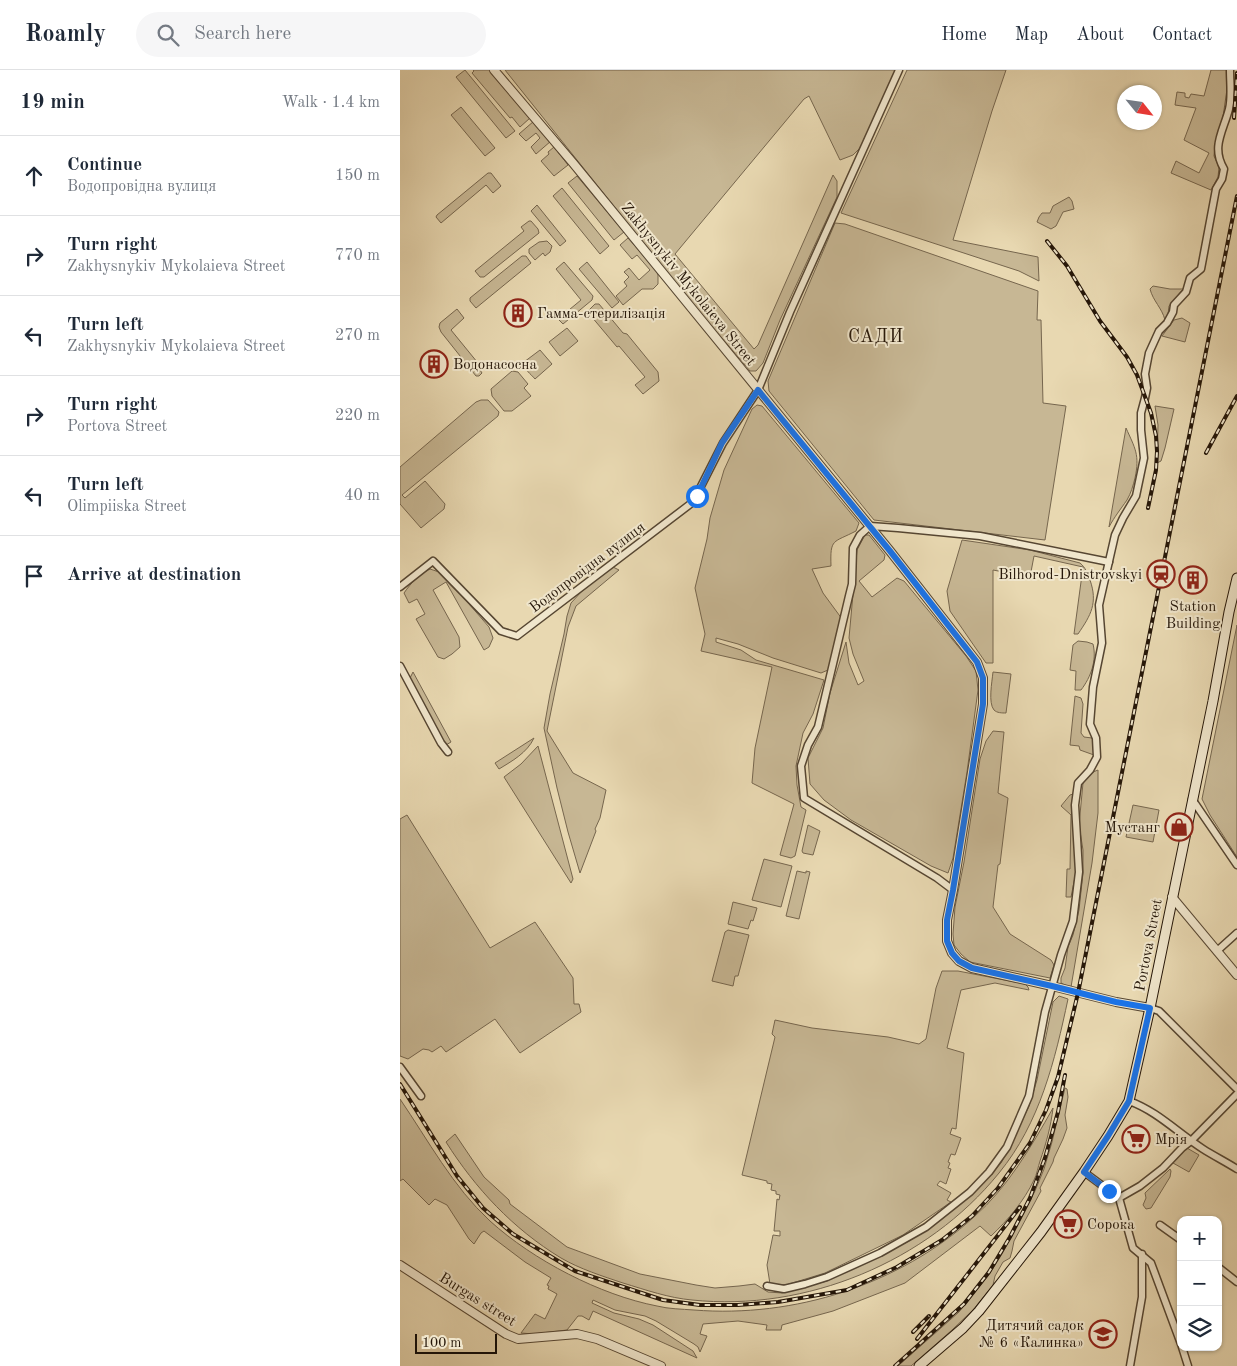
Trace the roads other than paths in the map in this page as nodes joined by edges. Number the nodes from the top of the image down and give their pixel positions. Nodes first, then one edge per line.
1 (494, 70) edge
2 (899, 70) edge
3 (1230, 70) edge
4 (758, 390) junction
5 (870, 526) junction
6 (1109, 562) junction
7 (1237, 578) edge
8 (400, 587) edge
9 (400, 666) edge
10 (448, 752) dead end
11 (1192, 799) junction
12 (1237, 865) edge
13 (953, 890) junction
14 (1172, 897) junction
15 (1237, 933) edge
16 (1217, 950) junction
17 (1237, 975) edge
18 (1052, 986) junction
19 (1150, 1008) junction
20 (400, 1066) edge
21 (1237, 1089) edge
22 (1237, 1094) edge
23 (421, 1096) dead end
24 (1129, 1101) junction
25 (1191, 1141) junction
26 (1237, 1169) edge
27 (1084, 1172) junction
28 (1119, 1198) junction
29 (1160, 1225) dead end
30 (1177, 1237) edge
31 (1142, 1254) junction
32 (400, 1265) edge
33 (1222, 1271) edge
34 (1237, 1282) edge
35 (767, 1286) dead end
36 (1177, 1335) edge
37 (1183, 1351) edge
38 (661, 1366) edge
39 (918, 1366) edge
40 (1130, 1366) edge
41 (1188, 1366) edge

1 - 4 street, Zakhysnykiv Mykolaieva Street
2 - 4 street
3 - 6 street
4 - 5 street, Zakhysnykiv Mykolaieva Street
4 - 8 street, Водопровідна вулиця
5 - 6 street
5 - 13 street, Zakhysnykiv Mykolaieva Street
5 - 13 street
6 - 18 street
7 - 11 main road, Portova Street
9 - 10 street
11 - 12 street
11 - 14 main road, Portova Street
13 - 18 street, Zakhysnykiv Mykolaieva Street
14 - 16 street
14 - 19 main road, Portova Street
15 - 16 street
16 - 17 street
18 - 19 street, Zakhysnykiv Mykolaieva Street
18 - 35 street
19 - 21 street
19 - 24 main road, Portova Street
20 - 23 street
22 - 25 street
24 - 25 street
24 - 27 main road, Portova Street
25 - 26 street
25 - 28 street
27 - 28 street
27 - 39 main road, Portova Street
28 - 31 street
29 - 30 street
31 - 36 street
31 - 40 street
32 - 38 street, Burgas street
33 - 34 street
37 - 41 street

